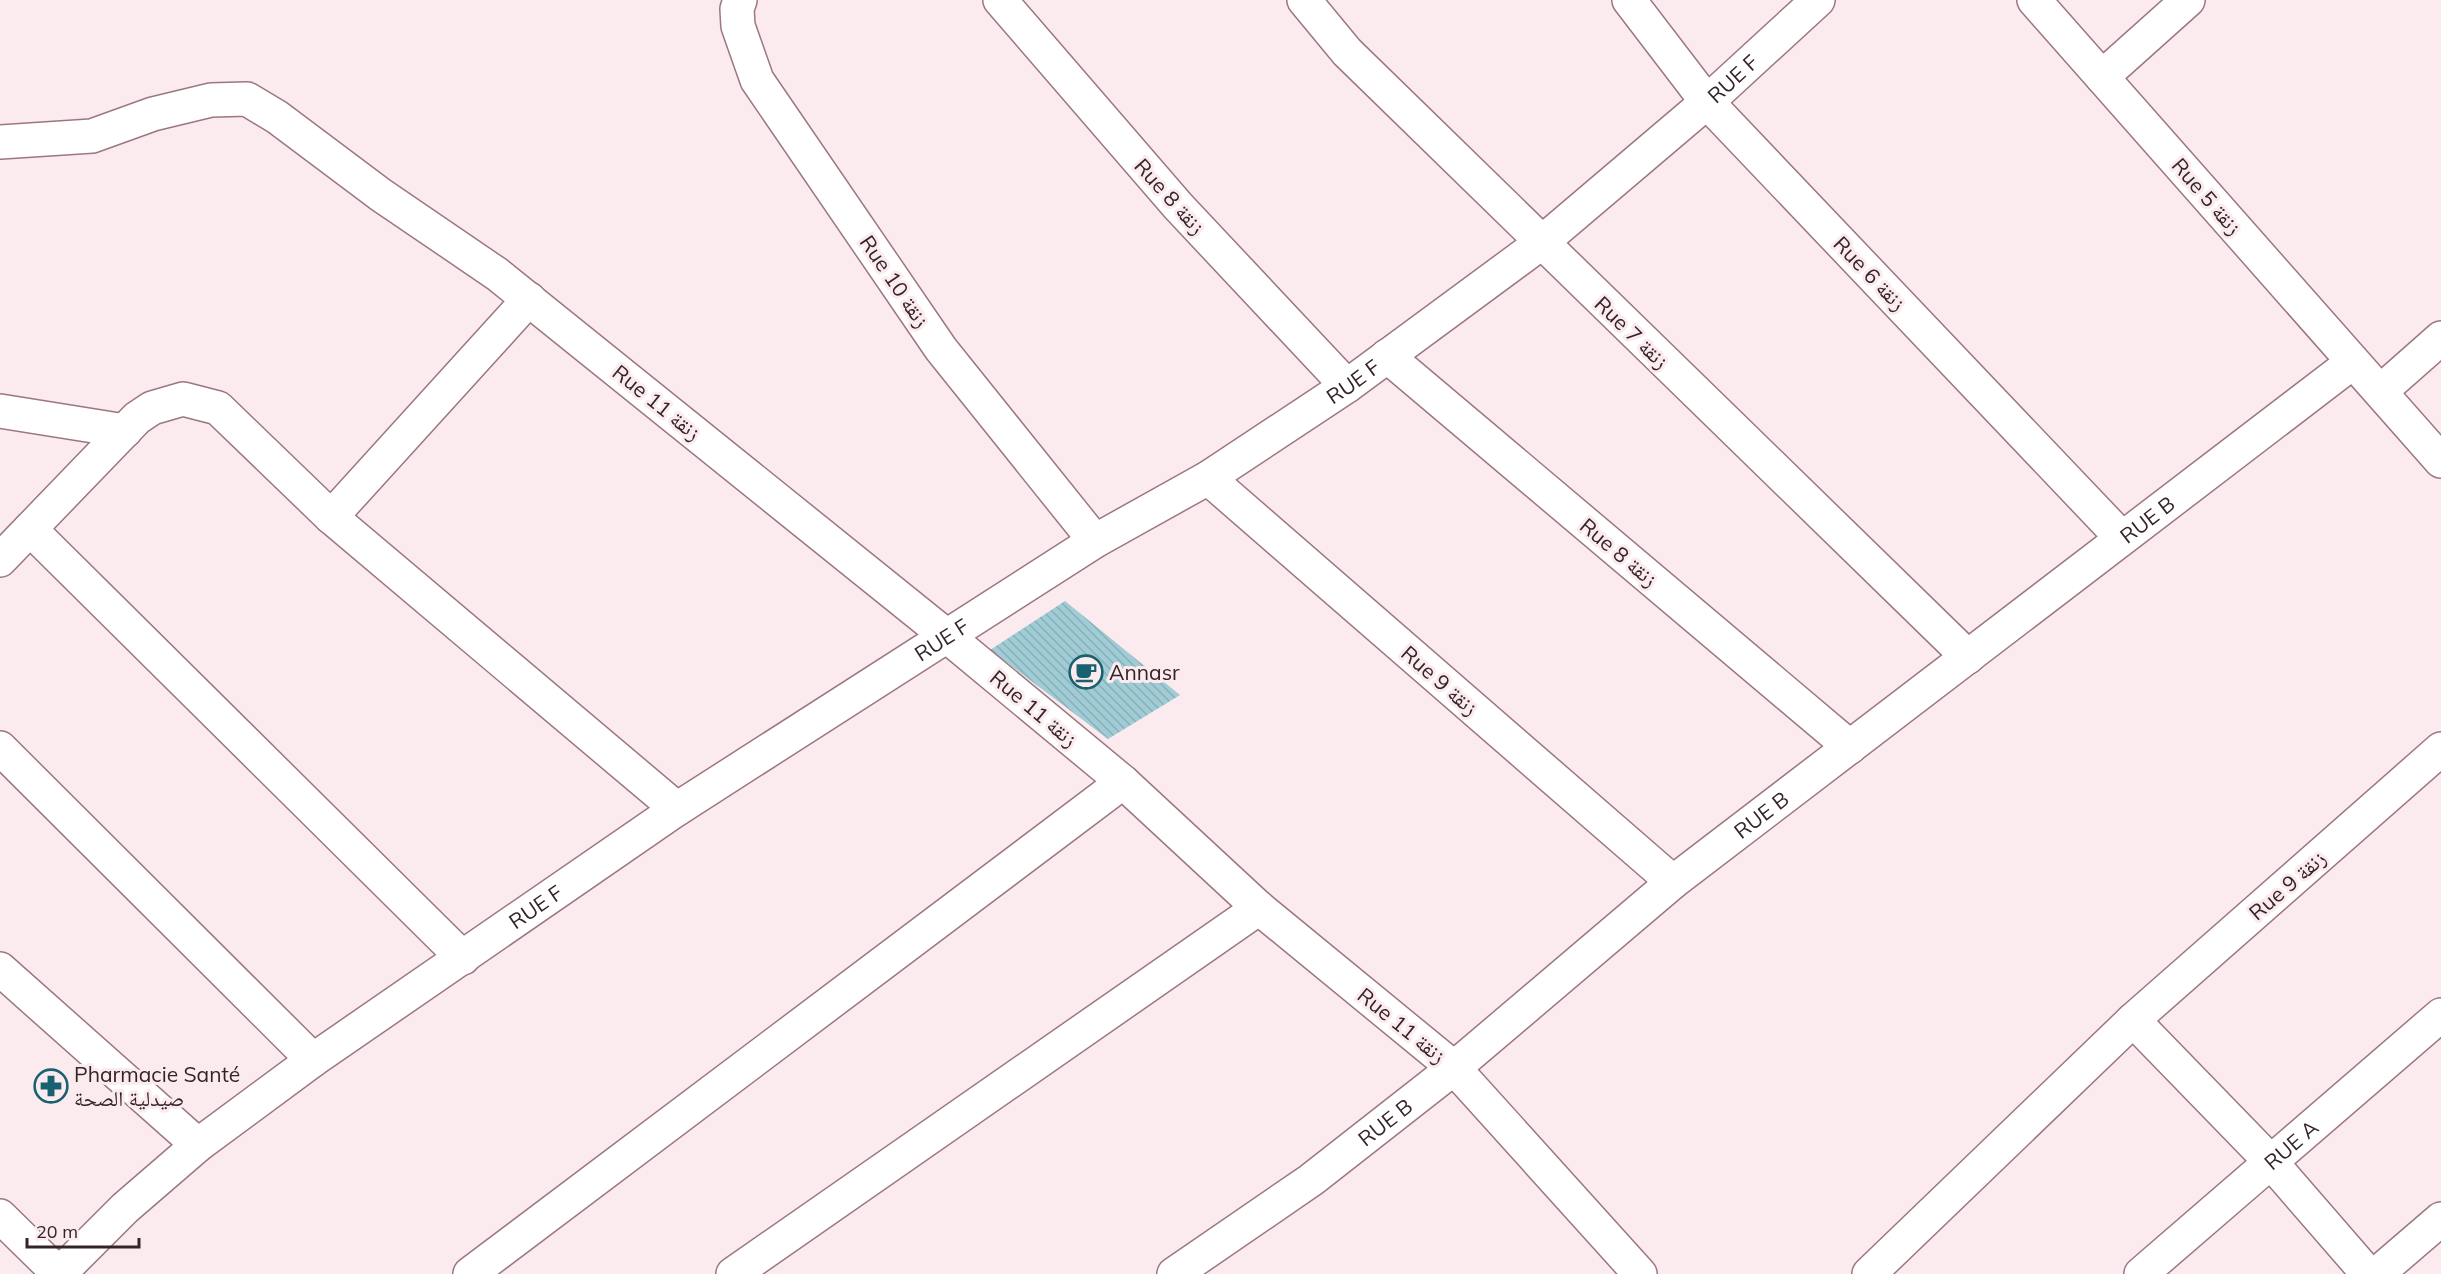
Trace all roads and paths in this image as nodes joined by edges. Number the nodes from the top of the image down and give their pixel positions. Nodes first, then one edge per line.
1 (740, 0) edge
2 (1000, 0) edge
3 (1304, 0) edge
4 (1629, 0) edge
5 (1818, 0) edge
6 (2034, 0) edge
7 (2188, 0) edge
8 (2102, 77) junction
9 (1707, 102) junction
10 (0, 142) edge
11 (1541, 243) junction
12 (529, 299) junction
13 (2441, 338) edge
14 (1387, 356) junction
15 (2353, 362) junction
16 (1347, 386) junction
17 (2381, 391) junction
18 (0, 411) edge
19 (125, 431) junction
20 (2441, 461) edge
21 (1208, 478) junction
22 (331, 517) junction
23 (30, 529) junction
24 (2121, 537) junction
25 (1095, 542) junction
26 (0, 560) edge
27 (948, 636) junction
28 (1968, 657) junction
29 (1850, 747) junction
30 (0, 748) edge
31 (2441, 749) edge
32 (1123, 782) junction
33 (677, 809) junction
34 (1673, 882) junction
35 (1259, 908) junction
36 (464, 958) junction
37 (0, 969) edge
38 (2441, 1015) edge
39 (2133, 1020) junction
40 (313, 1060) junction
41 (1454, 1068) junction
42 (198, 1145) junction
43 (2270, 1161) junction
44 (0, 1216) edge
45 (2441, 1219) edge
46 (1192, 1269) edge
47 (1633, 1272) edge
48 (59, 1274) edge
49 (470, 1274) edge
50 (733, 1274) edge
51 (1869, 1274) edge
52 (2141, 1274) edge
53 (2368, 1274) edge
54 (2377, 1274) edge

1 - 25 street, Rue 10 زنقة
2 - 16 street, Rue 8 زنقة
3 - 11 street, Rue 7 زنقة
4 - 9 street, Rue 6 زنقة
5 - 9 street, RUE F
6 - 8 street, Rue 5 زنقة
7 - 8 street
8 - 15 street, Rue 5 زنقة
9 - 11 street, RUE F
9 - 24 street, Rue 6 زنقة
10 - 12 street, Rue 11 زنقة
11 - 14 street, RUE F
11 - 28 street, Rue 7 زنقة
12 - 22 street
12 - 27 street, Rue 11 زنقة
13 - 17 street
14 - 16 street, RUE F
14 - 29 street, Rue 8 زنقة
15 - 17 street, Rue 5 زنقة
15 - 24 street, RUE B
16 - 21 street, RUE F
17 - 20 street
18 - 19 street
19 - 22 street
19 - 23 street
21 - 25 street, RUE F
21 - 34 street, Rue 9 زنقة
22 - 33 street
23 - 26 street
23 - 36 street
24 - 28 street, RUE B
25 - 27 street, RUE F
27 - 32 street, Rue 11 زنقة
27 - 33 street, RUE F
28 - 29 street, RUE B
29 - 34 street, RUE B
30 - 40 street
31 - 39 street, Rue 9 زنقة
32 - 35 street, Rue 11 زنقة
32 - 49 street
33 - 36 street, RUE F
34 - 41 street, RUE B
35 - 41 street, Rue 11 زنقة
35 - 50 street
36 - 40 street, RUE F
37 - 42 street
38 - 43 street, RUE A
39 - 43 street
39 - 51 street, Rue 9 زنقة
40 - 42 street, RUE F
41 - 46 street, RUE B
41 - 47 street, Rue 11 زنقة
42 - 48 street, RUE F
43 - 52 street, RUE A
43 - 53 street
44 - 48 street
45 - 54 street

